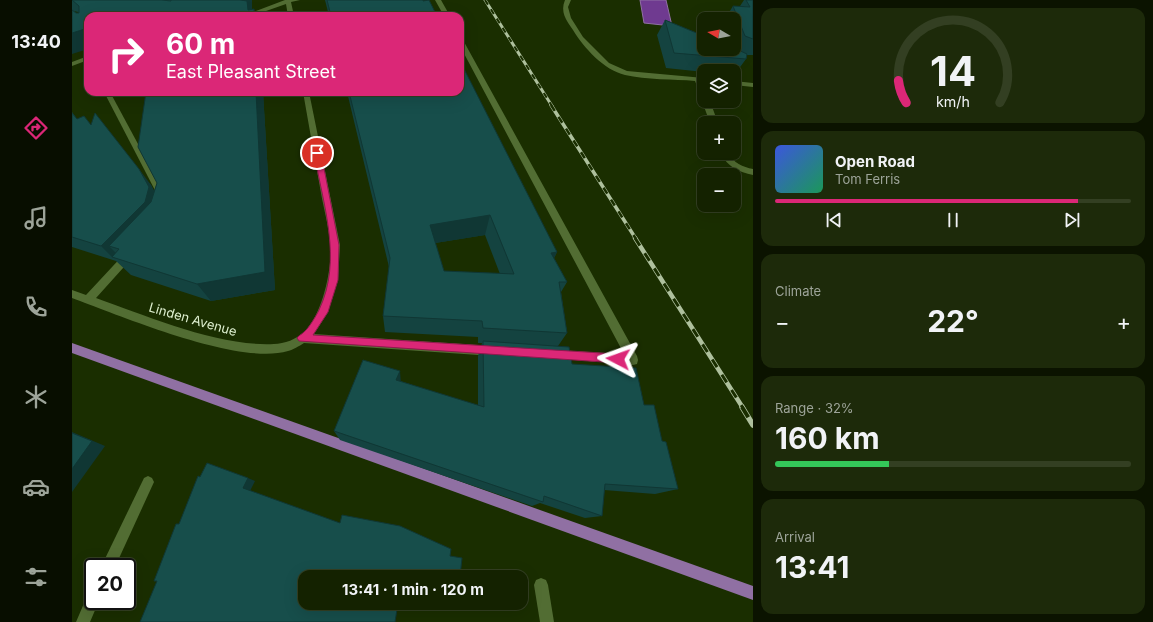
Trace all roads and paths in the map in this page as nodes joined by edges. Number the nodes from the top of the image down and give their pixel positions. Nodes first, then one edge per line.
1 (297, 0) edge
2 (438, 0) edge
3 (568, 0) edge
4 (288, 1) edge
5 (257, 12) edge
6 (290, 12) edge
7 (445, 12) edge
8 (464, 47) edge
9 (84, 60) edge
10 (72, 64) edge
11 (697, 80) edge
12 (741, 84) edge
13 (753, 85) edge
14 (109, 96) edge
15 (307, 96) edge
16 (730, 160) edge
17 (753, 172) edge
18 (166, 203) edge
19 (136, 248) edge
20 (72, 294) edge
21 (88, 300) junction
22 (305, 337) junction
23 (499, 351) edge
24 (546, 354) edge
25 (148, 482) dead end
26 (112, 558) edge
27 (541, 585) dead end
28 (88, 610) edge
29 (82, 622) edge
30 (548, 622) edge

1 - 4 street
2 - 7 street
3 - 11 street
4 - 5 street
4 - 6 street
8 - 24 street
9 - 10 street
12 - 13 street
14 - 18 street
15 - 22 street
16 - 17 street
19 - 21 street
20 - 21 street, Linden Avenue
21 - 22 street, Linden Avenue
22 - 23 street
25 - 26 street
27 - 30 street
28 - 29 street

